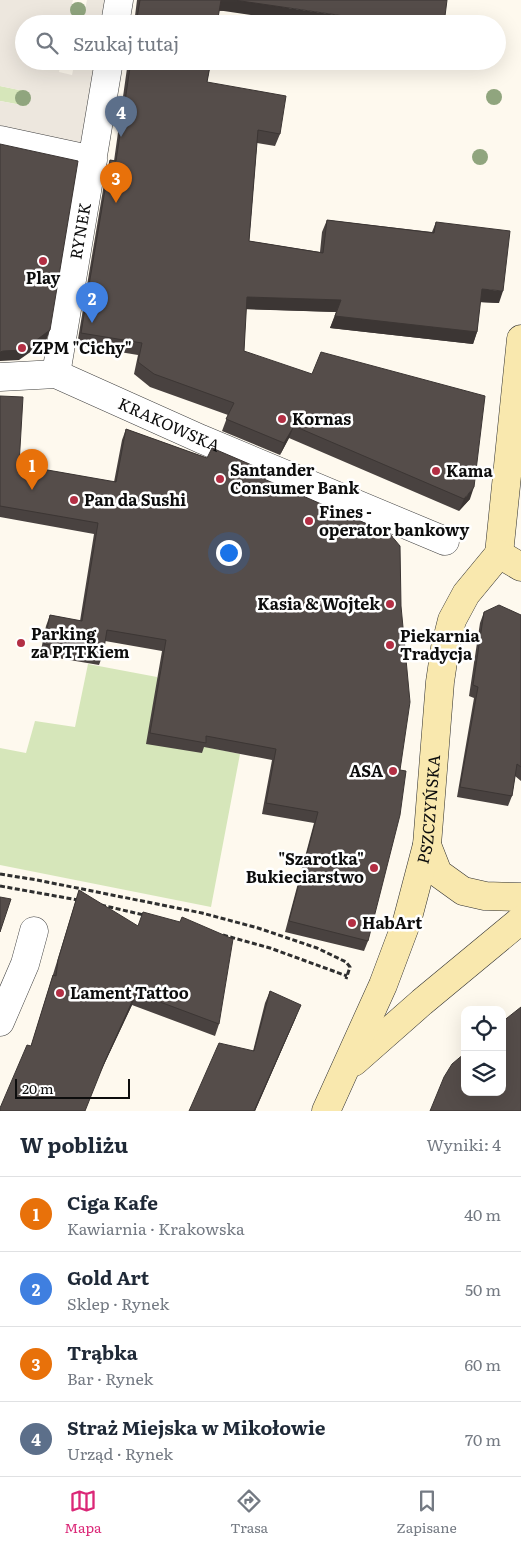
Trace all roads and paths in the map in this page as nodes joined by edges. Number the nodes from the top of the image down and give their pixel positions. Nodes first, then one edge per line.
1 (119, 0) edge
2 (116, 15) edge
3 (108, 70) edge
4 (0, 140) edge
5 (91, 169) junction
6 (521, 340) edge
7 (56, 374) junction
8 (0, 377) edge
9 (445, 540) dead end
10 (510, 561) edge
11 (427, 845) junction
12 (0, 874) edge
13 (0, 886) edge
14 (521, 897) edge
15 (82, 901) edge
16 (91, 903) edge
17 (149, 916) edge
18 (521, 920) edge
19 (34, 931) dead end
20 (214, 933) edge
21 (350, 967) dead end
22 (355, 979) dead end
23 (0, 1022) edge
24 (347, 1068) junction
25 (326, 1111) edge

1 - 2 street
3 - 5 street, RYNEK
4 - 5 street
5 - 7 street, RYNEK
6 - 10 street
7 - 8 street, KRAKOWSKA
7 - 9 street, KRAKOWSKA
10 - 11 street, PSZCZYŃSKA
11 - 14 street
11 - 24 street, PSZCZYŃSKA
12 - 21 path
13 - 15 path
16 - 17 path
18 - 24 street, PSZCZYŃSKA
19 - 23 street
20 - 22 path
24 - 25 street, PSZCZYŃSKA

